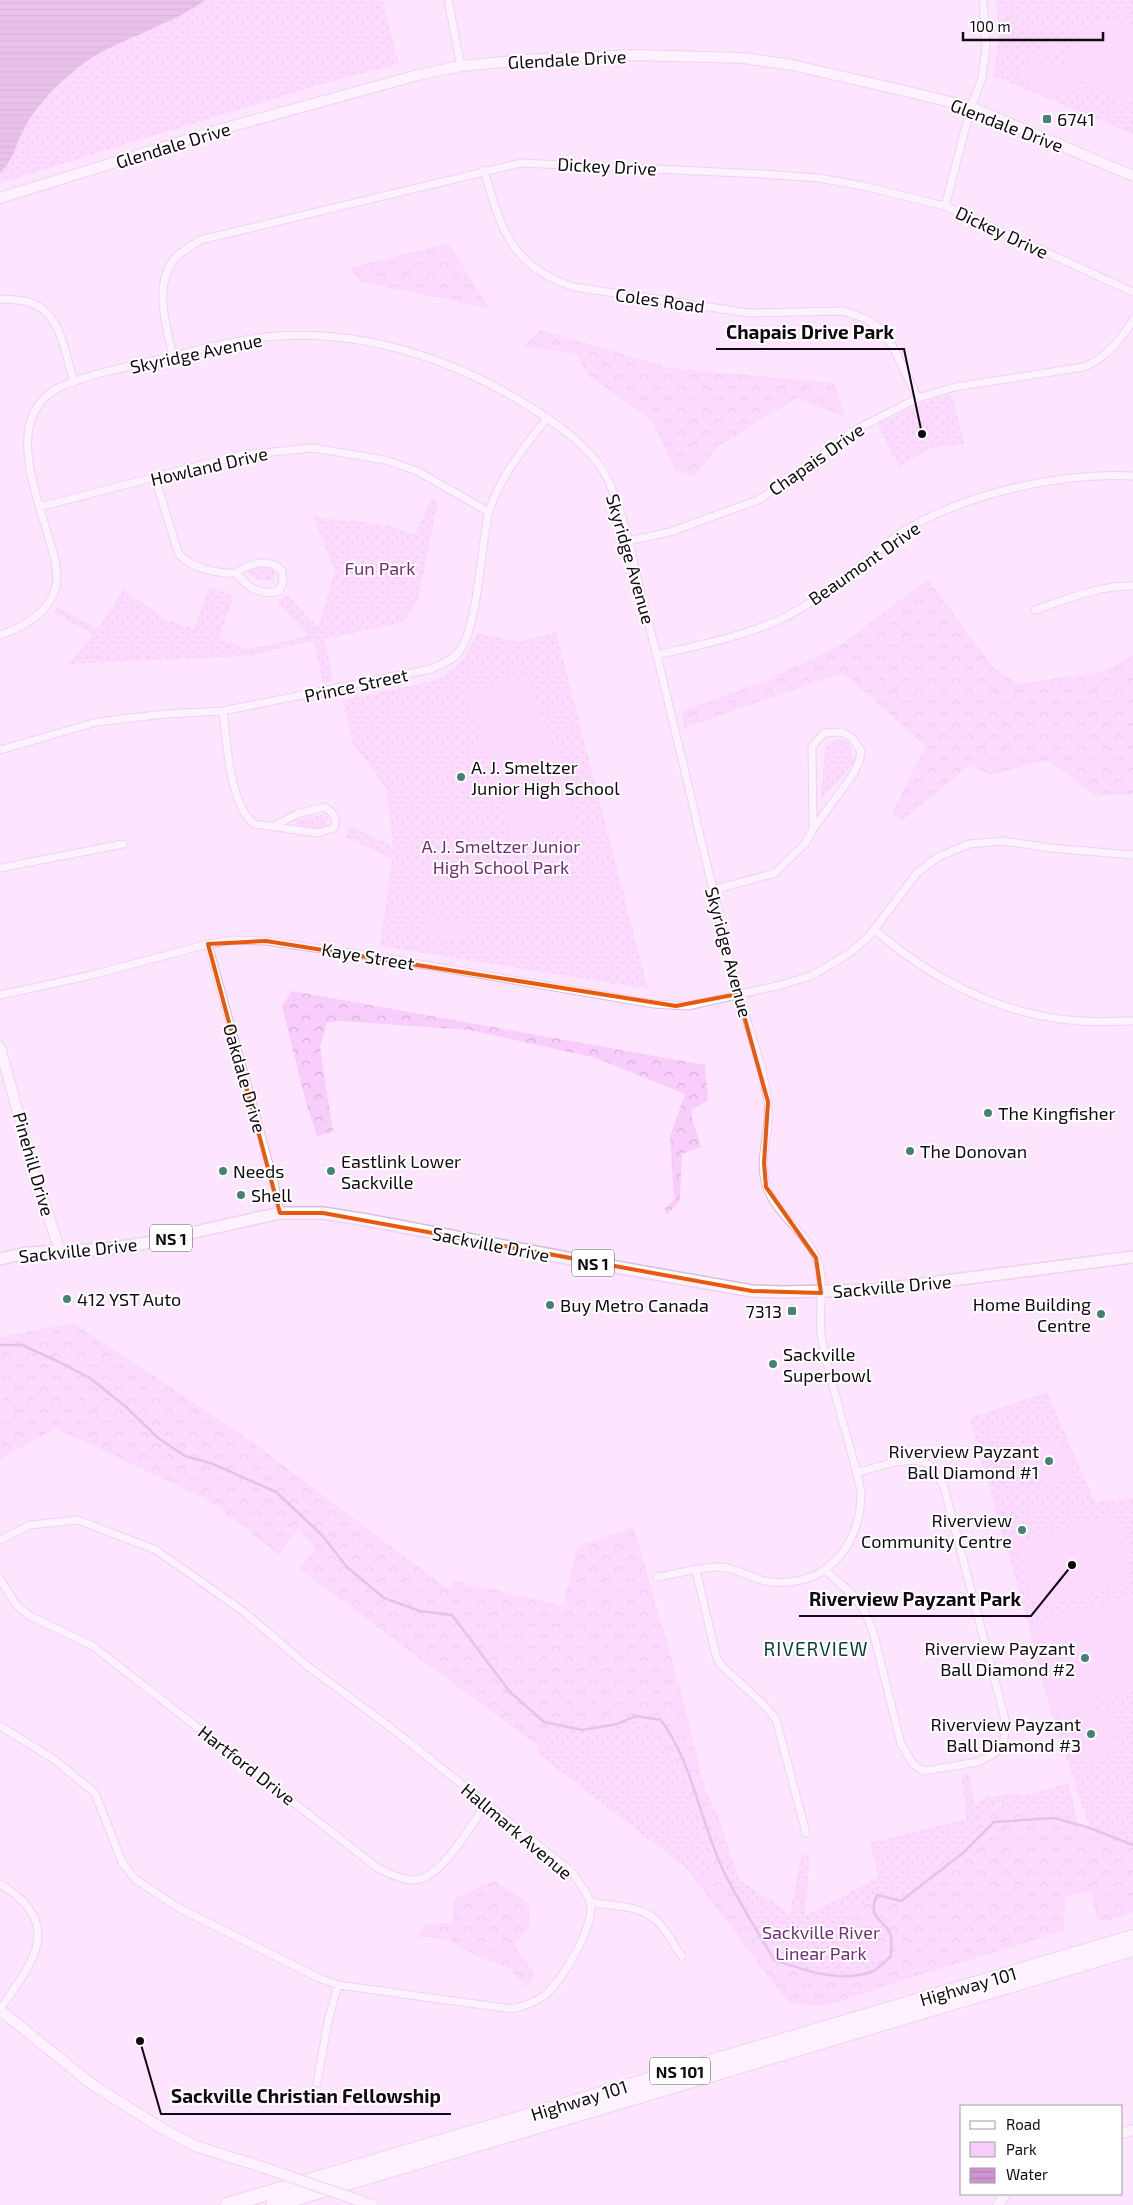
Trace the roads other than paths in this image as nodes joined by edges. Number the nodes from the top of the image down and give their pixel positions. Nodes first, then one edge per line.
1 (448, 0) edge
2 (983, 0) edge
3 (461, 66) junction
4 (971, 108) junction
5 (484, 170) junction
6 (1133, 176) edge
7 (0, 198) edge
8 (945, 206) junction
9 (1133, 292) edge
10 (0, 299) edge
11 (1133, 320) edge
12 (173, 356) junction
13 (74, 382) junction
14 (918, 398) junction
15 (547, 418) junction
16 (1133, 476) edge
17 (155, 478) junction
18 (39, 508) junction
19 (489, 512) junction
20 (628, 541) junction
21 (236, 573) junction
22 (1133, 586) edge
23 (1035, 610) dead end
24 (0, 635) edge
25 (657, 655) junction
26 (223, 711) junction
27 (0, 750) edge
28 (274, 826) junction
29 (813, 829) junction
30 (123, 844) dead end
31 (1133, 855) edge
32 (0, 868) edge
33 (712, 890) junction
34 (875, 930) junction
35 (208, 944) junction
36 (738, 994) junction
37 (0, 995) edge
38 (1133, 1021) edge
39 (0, 1047) edge
40 (280, 1213) junction
41 (60, 1252) junction
42 (1133, 1257) edge
43 (0, 1259) edge
44 (821, 1293) junction
45 (857, 1473) junction
46 (0, 1540) edge
47 (696, 1570) junction
48 (826, 1571) junction
49 (657, 1577) dead end
50 (0, 1579) edge
51 (0, 1726) edge
52 (486, 1804) junction
53 (806, 1833) dead end
54 (0, 1884) edge
55 (591, 1902) junction
56 (1133, 1937) edge
57 (1133, 1949) edge
58 (682, 1956) dead end
59 (338, 1985) junction
60 (0, 2009) edge
61 (316, 2083) dead end
62 (227, 2205) edge
63 (273, 2205) edge
64 (372, 2205) edge

1 - 3 street
2 - 4 street
3 - 4 main road, Glendale Drive
3 - 7 main road, Glendale Drive
4 - 6 main road, Glendale Drive
4 - 8 street
5 - 8 street, Dickey Drive
5 - 12 street, Dickey Drive
5 - 14 street, Coles Road
8 - 9 street, Dickey Drive
10 - 13 street
11 - 14 street, Chapais Drive
12 - 13 street, Skyridge Avenue
12 - 15 street, Skyridge Avenue
13 - 18 street, Skyridge Avenue
14 - 20 street, Chapais Drive
15 - 19 street, Prince Street
15 - 20 street, Skyridge Avenue
16 - 25 street, Beaumont Drive
17 - 18 street, Howland Drive
17 - 19 street, Howland Drive
17 - 21 street
18 - 24 street, Skyridge Avenue
19 - 26 street, Prince Street
20 - 25 street, Skyridge Avenue
21 - 21 street
22 - 23 street
25 - 33 street, Skyridge Avenue
26 - 27 street, Prince Street
26 - 28 street
28 - 28 street
29 - 29 street
29 - 33 street
30 - 32 street
31 - 34 street, Kaye Street
33 - 36 street, Skyridge Avenue
34 - 36 street, Kaye Street
34 - 38 street
35 - 36 street, Kaye Street
35 - 37 street, Kaye Street
35 - 40 street, Oakdale Drive
36 - 44 street, Skyridge Avenue
39 - 41 main road, Pinehill Drive
40 - 41 main road, Sackville Drive / NS 1
40 - 44 main road, Sackville Drive / NS 1
41 - 43 main road, Sackville Drive / NS 1
42 - 44 main road, Sackville Drive / NS 1
44 - 45 street, Skyridge Avenue
45 - 48 street, Skyridge Avenue
45 - 48 street
46 - 52 street, Hallmark Avenue
47 - 48 street
47 - 49 street
47 - 53 street
50 - 52 street, Hartford Drive
51 - 59 street
52 - 55 street, Hallmark Avenue
54 - 60 street
55 - 58 street
55 - 59 street
56 - 62 highway, Highway 101 / NS 101
57 - 63 highway, Highway 101 / NS 101
59 - 61 street
60 - 64 main road, bridge

